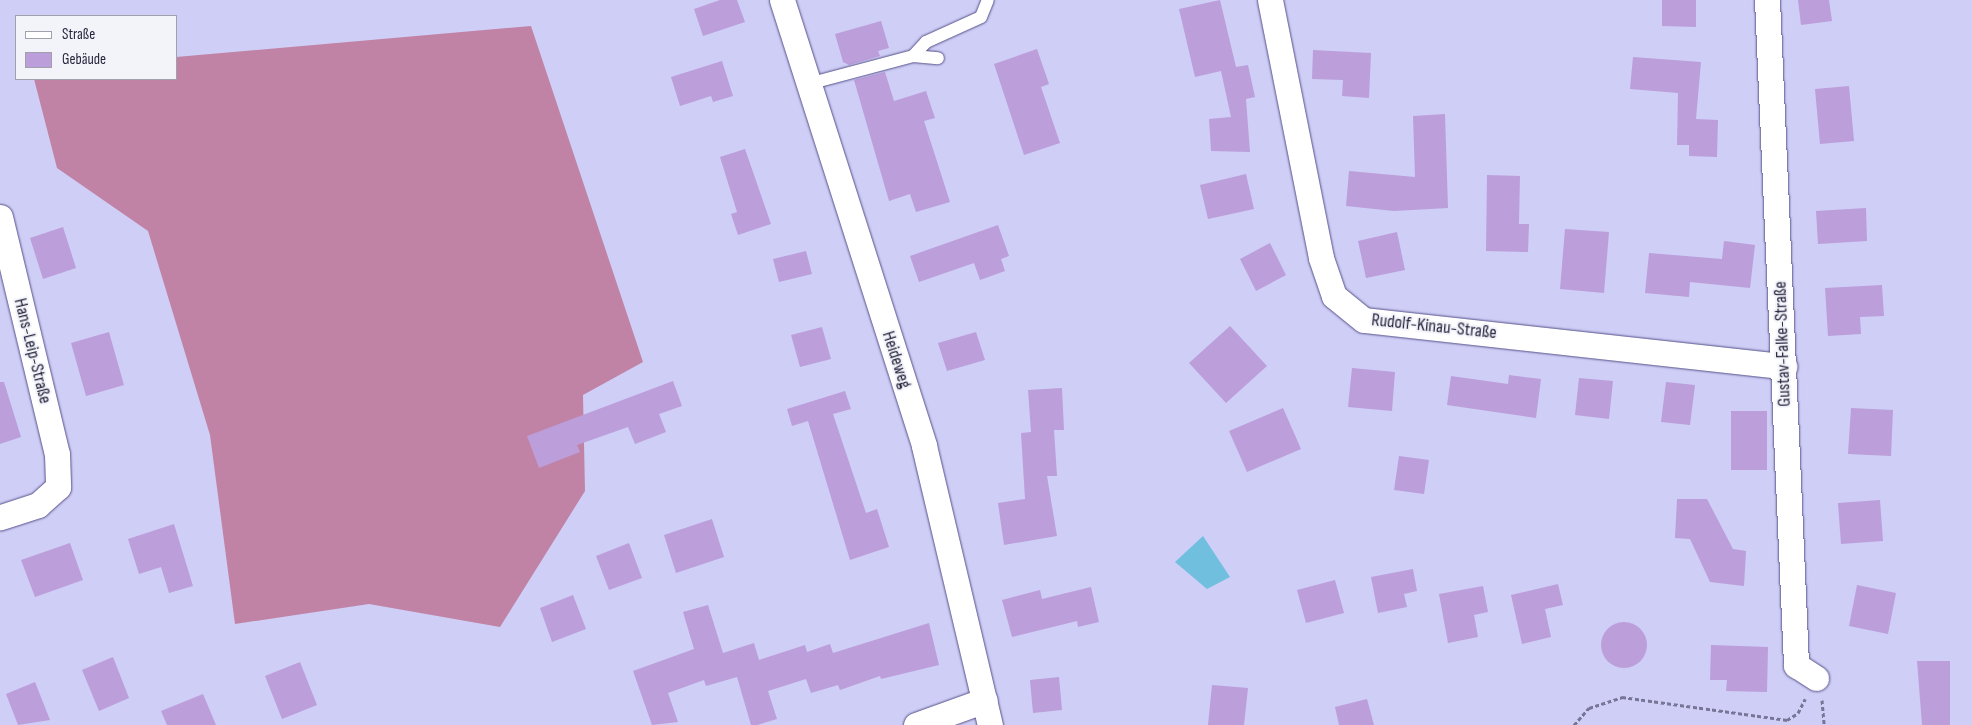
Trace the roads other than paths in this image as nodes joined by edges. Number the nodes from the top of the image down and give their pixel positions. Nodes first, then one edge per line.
1 (782, 0) edge
2 (988, 0) edge
3 (1270, 0) edge
4 (1767, 0) edge
5 (913, 56) junction
6 (938, 58) dead end
7 (808, 84) junction
8 (0, 217) edge
9 (1784, 366) junction
10 (0, 517) edge
11 (1816, 678) road end
12 (985, 700) junction
13 (916, 725) edge
14 (990, 725) edge

1 - 7 street, Heideweg
2 - 5 lane
3 - 9 street, Rudolf-Kinau-Straße
4 - 9 street, Gustav-Falke-Straße
5 - 6 lane
5 - 7 lane
7 - 12 street, Heideweg
8 - 10 street, Hans-Leip-Straße
9 - 11 street, Gustav-Falke-Straße
12 - 13 street
12 - 14 street, Heideweg

